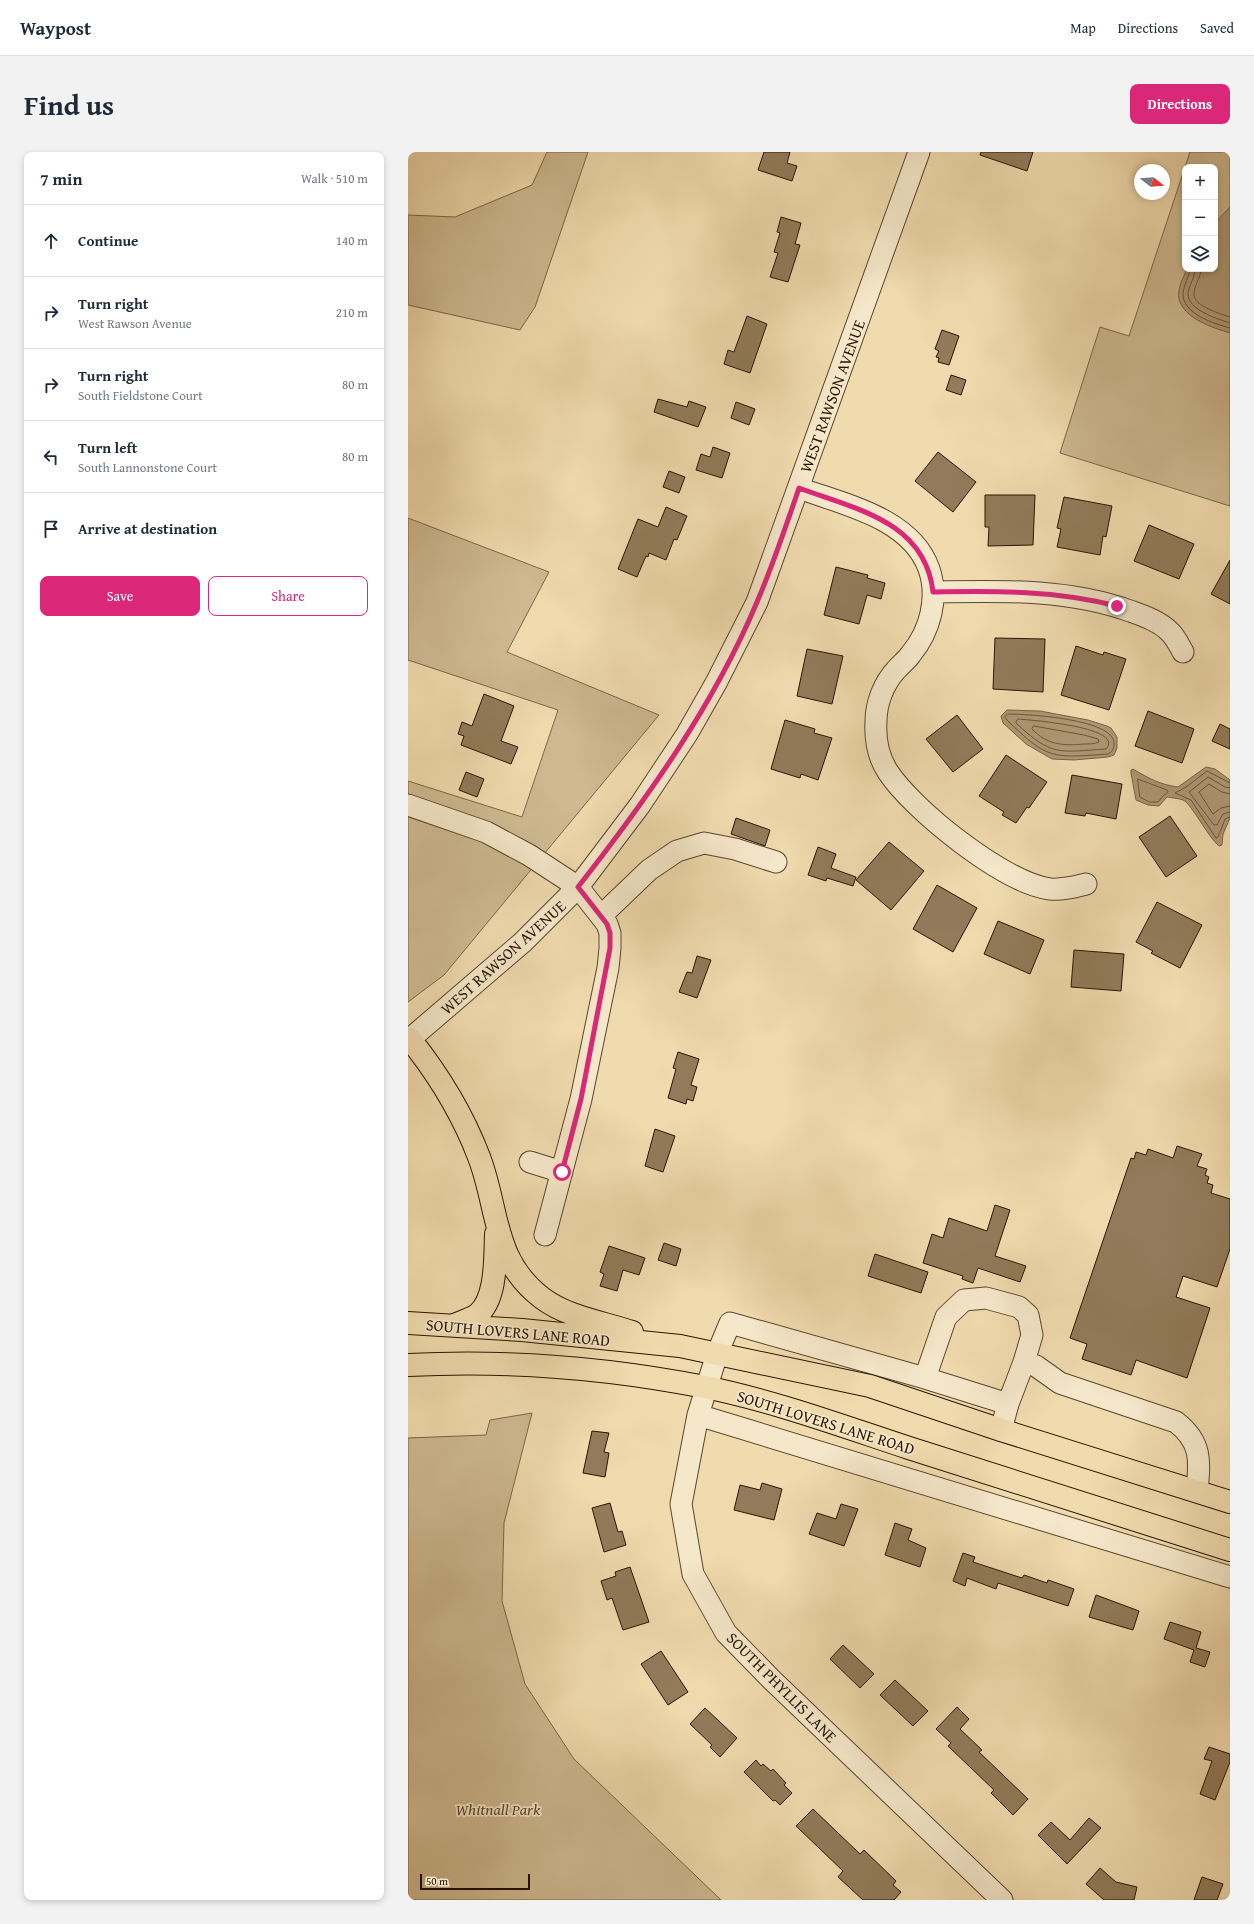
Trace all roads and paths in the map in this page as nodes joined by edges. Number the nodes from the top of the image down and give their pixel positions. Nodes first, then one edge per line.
1 (919, 152) edge
2 (799, 488) junction
3 (933, 592) junction
4 (1183, 652) dead end
5 (408, 805) edge
6 (776, 862) dead end
7 (1086, 884) dead end
8 (578, 887) junction
9 (601, 916) junction
10 (409, 1040) edge
11 (530, 1162) dead end
12 (562, 1172) junction
13 (497, 1229) junction
14 (545, 1235) dead end
15 (408, 1322) edge
16 (454, 1325) junction
17 (680, 1346) junction
18 (1024, 1362) junction
19 (408, 1365) edge
20 (712, 1370) junction
21 (925, 1378) junction
22 (1008, 1404) junction
23 (698, 1415) junction
24 (1001, 1430) junction
25 (1197, 1491) junction
26 (1230, 1502) edge
27 (1230, 1550) edge
28 (1230, 1577) edge
29 (1002, 1900) edge

1 - 2 street, WEST RAWSON AVENUE
2 - 3 street
2 - 8 street, WEST RAWSON AVENUE
3 - 4 street
3 - 7 street
5 - 8 street
6 - 9 street
8 - 9 street
8 - 10 street, WEST RAWSON AVENUE
9 - 12 street
10 - 13 main road
11 - 12 street
12 - 14 street
13 - 16 main road
13 - 17 main road
15 - 16 main road, SOUTH LOVERS LANE ROAD
16 - 17 main road, SOUTH LOVERS LANE ROAD
17 - 20 main road, SOUTH LOVERS LANE ROAD
18 - 21 street
18 - 22 street
18 - 25 street
19 - 20 main road, SOUTH LOVERS LANE ROAD
20 - 21 street, SOUTH PHYLLIS LANE
20 - 23 street, SOUTH PHYLLIS LANE
20 - 24 main road, SOUTH LOVERS LANE ROAD
20 - 27 main road, SOUTH LOVERS LANE ROAD
21 - 22 street
22 - 24 street
23 - 28 street
23 - 29 street, SOUTH PHYLLIS LANE
24 - 25 main road, SOUTH LOVERS LANE ROAD
25 - 26 main road, SOUTH LOVERS LANE ROAD

